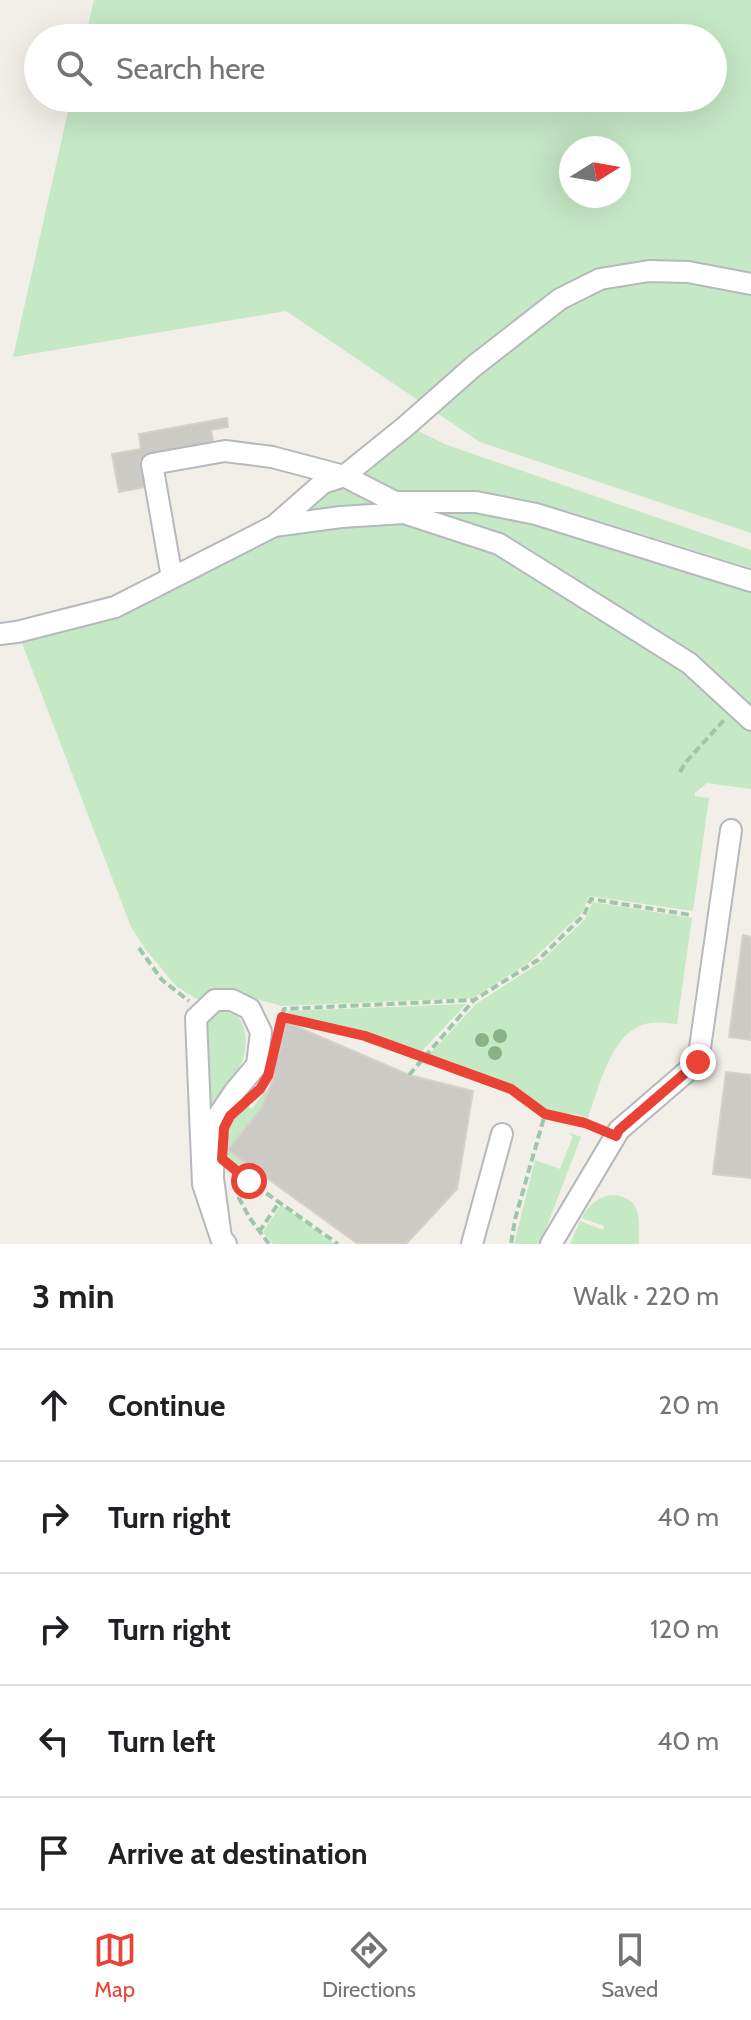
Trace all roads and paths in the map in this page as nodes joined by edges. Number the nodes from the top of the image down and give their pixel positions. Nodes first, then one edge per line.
1 (751, 284) edge
2 (344, 476) junction
3 (400, 508) junction
4 (274, 526) junction
5 (172, 578) junction
6 (751, 581) edge
7 (0, 634) edge
8 (735, 706) junction
9 (751, 720) edge
10 (680, 772) dead end
11 (731, 830) dead end
12 (691, 915) dead end
13 (139, 948) dead end
14 (474, 1000) junction
15 (202, 1011) junction
16 (282, 1017) junction
17 (280, 1029) dead end
18 (424, 1057) junction
19 (409, 1075) dead end
20 (545, 1114) junction
21 (502, 1134) dead end
22 (616, 1136) junction
23 (231, 1166) dead end
24 (249, 1181) junction
25 (280, 1201) junction
26 (259, 1232) junction
27 (224, 1241) edge
28 (269, 1244) edge
29 (338, 1244) edge
30 (472, 1244) edge
31 (511, 1244) edge
32 (551, 1244) edge

1 - 2 street
2 - 3 street
2 - 4 street
2 - 5 street
3 - 4 street
3 - 6 street
3 - 8 street
4 - 5 street
5 - 7 street
8 - 9 street
8 - 10 path
11 - 22 street
12 - 14 path
13 - 15 path
14 - 16 path
14 - 18 path
15 - 27 street
15 - 27 street
16 - 17 path
16 - 18 path
18 - 19 path
18 - 20 path
20 - 22 path
20 - 31 path
21 - 30 street
22 - 32 street
23 - 24 path
24 - 25 path
24 - 26 path
25 - 26 path
25 - 29 path
26 - 28 path

